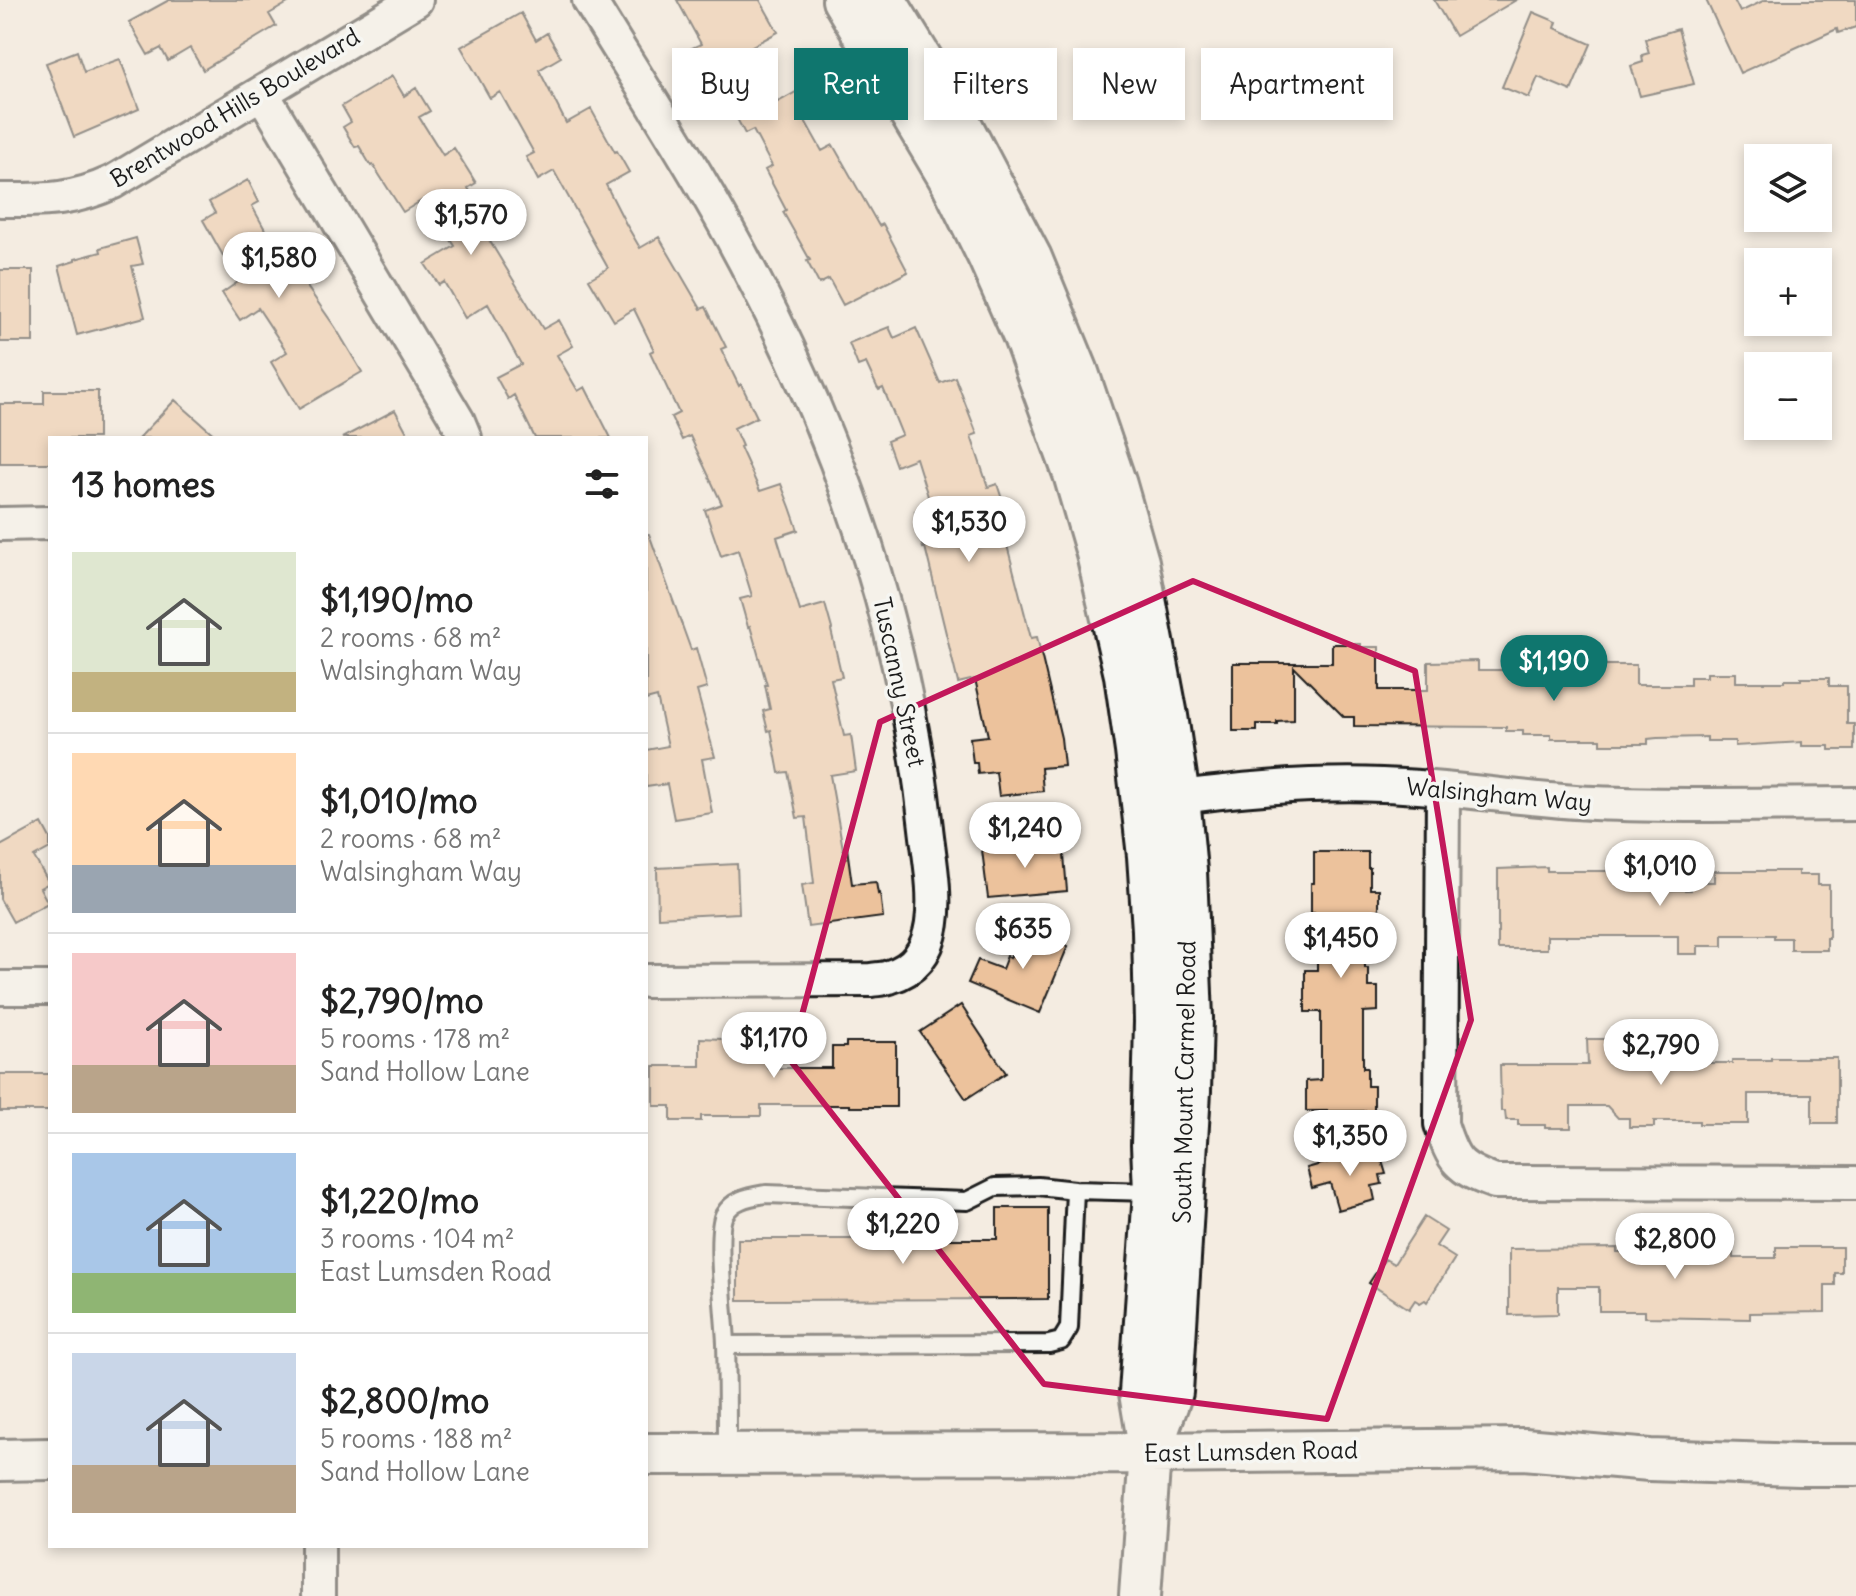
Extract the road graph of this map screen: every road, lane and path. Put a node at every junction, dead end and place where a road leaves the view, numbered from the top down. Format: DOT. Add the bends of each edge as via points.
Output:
graph roads {
  1 [pos="416,0"];
  2 [pos="589,0"];
  3 [pos="843,0"];
  4 [pos="885,0"];
  5 [pos="262,93"];
  6 [pos="0,200"];
  7 [pos="464,436"];
  8 [pos="48,523"];
  9 [pos="0,524"];
  10 [pos="1443,789"];
  11 [pos="1160,800"];
  12 [pos="1856,804"];
  13 [pos="648,981"];
  14 [pos="0,988"];
  15 [pos="48,988"];
  16 [pos="1856,1183"];
  17 [pos="1075,1190"];
  18 [pos="1154,1192"];
  19 [pos="726,1345"];
  20 [pos="727,1453"];
  21 [pos="1150,1453"];
  22 [pos="648,1454"];
  23 [pos="48,1459"];
  24 [pos="0,1460"];
  25 [pos="1856,1465"];
  26 [pos="318,1548"];
  27 [pos="318,1596"];
  28 [pos="1140,1596"];
  1 -- 5 [label="street, Brentwood Hills Boulevard"];
  2 -- 13 [label="street, Tuscanny Street" via="758,286 839,467 867,546 912,727 934,906 927,945 918,959 890,977"];
  3 -- 11 [label="street, South Mount Carmel Road" via="952,183 1029,350 1097,553"];
  4 -- 11 [label="street, South Mount Carmel Road" via="956,115 1031,258 1077,370 1138,562 1167,716"];
  5 -- 6 [label="street, Brentwood Hills Boulevard" via="100,188 57,199"];
  5 -- 7 [label="street"];
  8 -- 9 [label="street"];
  10 -- 11 [label="street, Walsingham Way" via="1312,784"];
  10 -- 12 [label="street, Walsingham Way" via="1596,803"];
  10 -- 16 [label="street" via="1441,1124 1450,1151 1467,1171 1495,1182"];
  11 -- 18 [label="street, South Mount Carmel Road" via="1153,930"];
  11 -- 21 [label="street, South Mount Carmel Road" via="1186,871 1192,1018 1172,1392"];
  14 -- 15 [label="street"];
  17 -- 18 [label="lane"];
  17 -- 19 [label="lane" via="1069,1328 1061,1341"];
  17 -- 19 [label="lane" via="995,1187 967,1201 766,1194 745,1198 722,1218"];
  18 -- 21 [label="street, South Mount Carmel Road" via="1140,1393"];
  19 -- 20 [label="lane"];
  20 -- 21 [label="street, East Lumsden Road"];
  20 -- 22 [label="street, East Lumsden Road"];
  21 -- 25 [label="street, East Lumsden Road" via="1524,1449 1650,1460"];
  21 -- 28 [label="street, South Mount Carmel Road"];
  23 -- 24 [label="street"];
  26 -- 27 [label="street"];
}
